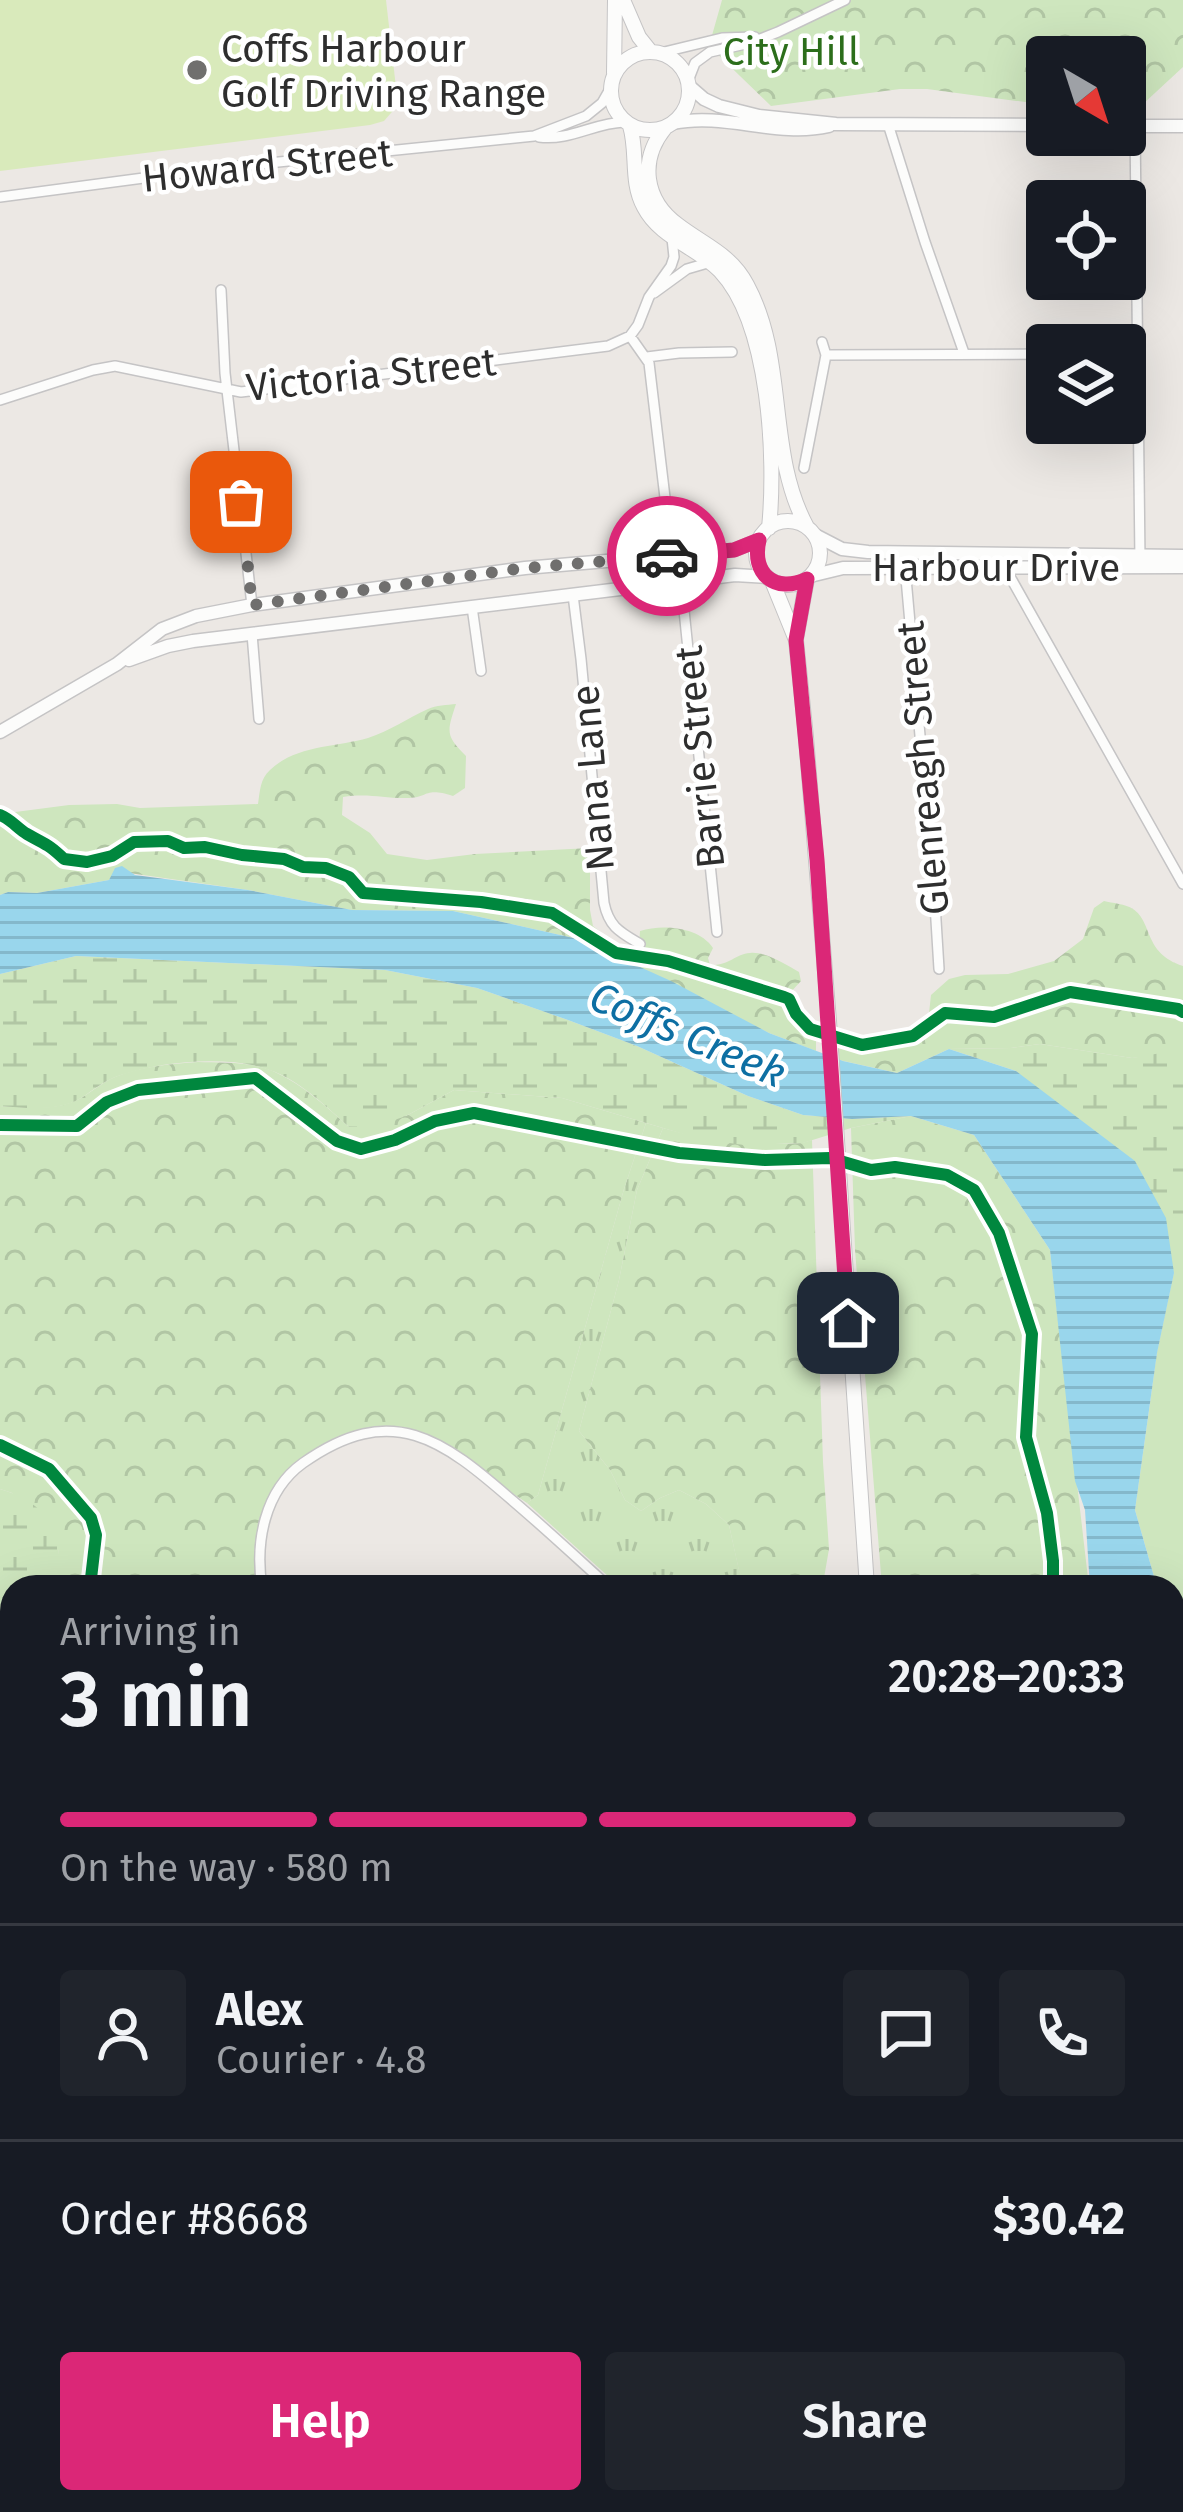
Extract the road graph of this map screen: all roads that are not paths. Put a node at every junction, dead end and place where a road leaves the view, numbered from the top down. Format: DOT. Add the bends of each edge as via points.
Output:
graph roads {
  1 [pos="619,0"];
  2 [pos="845,0"];
  3 [pos="764,37"];
  4 [pos="656,53"];
  5 [pos="612,81"];
  6 [pos="688,83"];
  7 [pos="627,124"];
  8 [pos="836,124"];
  9 [pos="888,124"];
  10 [pos="669,125"];
  11 [pos="1026,125"];
  12 [pos="1146,126"];
  13 [pos="1183,126"];
  14 [pos="534,136"];
  15 [pos="1131,156"];
  16 [pos="0,197"];
  17 [pos="672,238"];
  18 [pos="711,262"];
  19 [pos="220,290"];
  20 [pos="650,297"];
  21 [pos="1137,324"];
  22 [pos="630,336"];
  23 [pos="822,342"];
  24 [pos="732,352"];
  25 [pos="964,353"];
  26 [pos="1026,354"];
  27 [pos="826,355"];
  28 [pos="647,357"];
  29 [pos="229,391"];
  30 [pos="0,400"];
  31 [pos="1139,444"];
  32 [pos="804,468"];
  33 [pos="666,506"];
  34 [pos="811,531"];
  35 [pos="764,534"];
  36 [pos="698,554"];
  37 [pos="1183,556"];
  38 [pos="653,557"];
  39 [pos="1140,561"];
  40 [pos="1004,566"];
  41 [pos="905,567"];
  42 [pos="1183,567"];
  43 [pos="808,578"];
  44 [pos="769,579"];
  45 [pos="680,581"];
  46 [pos="573,595"];
  47 [pos="252,605"];
  48 [pos="472,607"];
  49 [pos="252,634"];
  50 [pos="796,640"];
  51 [pos="117,664"];
  52 [pos="481,671"];
  53 [pos="259,719"];
  54 [pos="0,732"];
  55 [pos="1183,884"];
  56 [pos="717,932"];
  57 [pos="640,944"];
  58 [pos="939,969"];
  59 [pos="260,1575"];
  60 [pos="596,1575"];
  61 [pos="866,1575"];
  1 -- 4 [label="main road"];
  1 -- 5 [label="main road"];
  2 -- 3 [label="street"];
  3 -- 4 [label="street"];
  3 -- 6 [label="street" via="701,57"];
  4 -- 5 [label="main road" via="629,57"];
  4 -- 6 [label="main road" via="682,68"];
  5 -- 7 [label="main road" via="616,112"];
  5 -- 14 [label="street, Howard Street" via="586,116"];
  6 -- 8 [label="street" via="734,111"];
  6 -- 10 [label="main road" via="686,106"];
  7 -- 10 [label="main road"];
  7 -- 14 [label="street, Howard Street"];
  7 -- 17 [label="main road" via="640,200"];
  8 -- 9 [label="street"];
  8 -- 10 [label="street"];
  9 -- 11 [label="street"];
  9 -- 25 [label="street"];
  10 -- 34 [label="main road" via="650,151 652,193 675,224 732,263 754,297 773,361 787,480"];
  12 -- 13 [label="street"];
  14 -- 16 [label="street, Howard Street"];
  15 -- 21 [label="street"];
  17 -- 18 [label="main road"];
  17 -- 20 [label="street" via="674,257"];
  18 -- 20 [label="street"];
  18 -- 35 [label="main road" via="735,290 759,358 773,482"];
  19 -- 29 [label="street"];
  20 -- 22 [label="street"];
  22 -- 28 [label="street"];
  22 -- 29 [label="street, Victoria Street" via="608,346"];
  23 -- 27 [label="street"];
  24 -- 28 [label="street"];
  25 -- 26 [label="street"];
  25 -- 27 [label="street"];
  27 -- 32 [label="street"];
  28 -- 33 [label="street"];
  29 -- 30 [label="street, Victoria Street" via="115,366"];
  29 -- 47 [label="street"];
  31 -- 39 [label="street"];
  33 -- 36 [label="street" via="677,536"];
  33 -- 38 [label="street"];
  34 -- 35 [label="main road" via="788,521"];
  34 -- 39 [label="street, Harbour Drive" via="868,553"];
  34 -- 43 [label="main road" via="819,561"];
  35 -- 36 [label="street" via="734,550"];
  35 -- 44 [label="main road" via="757,560"];
  36 -- 38 [label="street"];
  36 -- 45 [label="street"];
  37 -- 39 [label="street, Harbour Drive"];
  38 -- 47 [label="street"];
  39 -- 40 [label="street, Harbour Drive"];
  39 -- 42 [label="street, Harbour Drive"];
  40 -- 41 [label="street, Harbour Drive"];
  40 -- 55 [label="street"];
  41 -- 43 [label="street, Harbour Drive"];
  41 -- 58 [label="street, Glenreagh Street"];
  43 -- 44 [label="main road" via="790,585"];
  43 -- 50 [label="main road"];
  44 -- 45 [label="street"];
  44 -- 50 [label="main road"];
  45 -- 46 [label="street"];
  45 -- 56 [label="street, Barrie Street"];
  46 -- 48 [label="street"];
  46 -- 57 [label="street, Nana Lane" via="604,903 607,918"];
  47 -- 51 [label="street" via="162,629"];
  48 -- 49 [label="street"];
  48 -- 52 [label="street"];
  49 -- 51 [label="street" via="168,646"];
  49 -- 53 [label="street"];
  50 -- 61 [label="main road"];
  51 -- 54 [label="street"];
  59 -- 60 [label="street" via="260,1535 273,1497 296,1468 327,1447 379,1432 428,1438 463,1457"];
}
